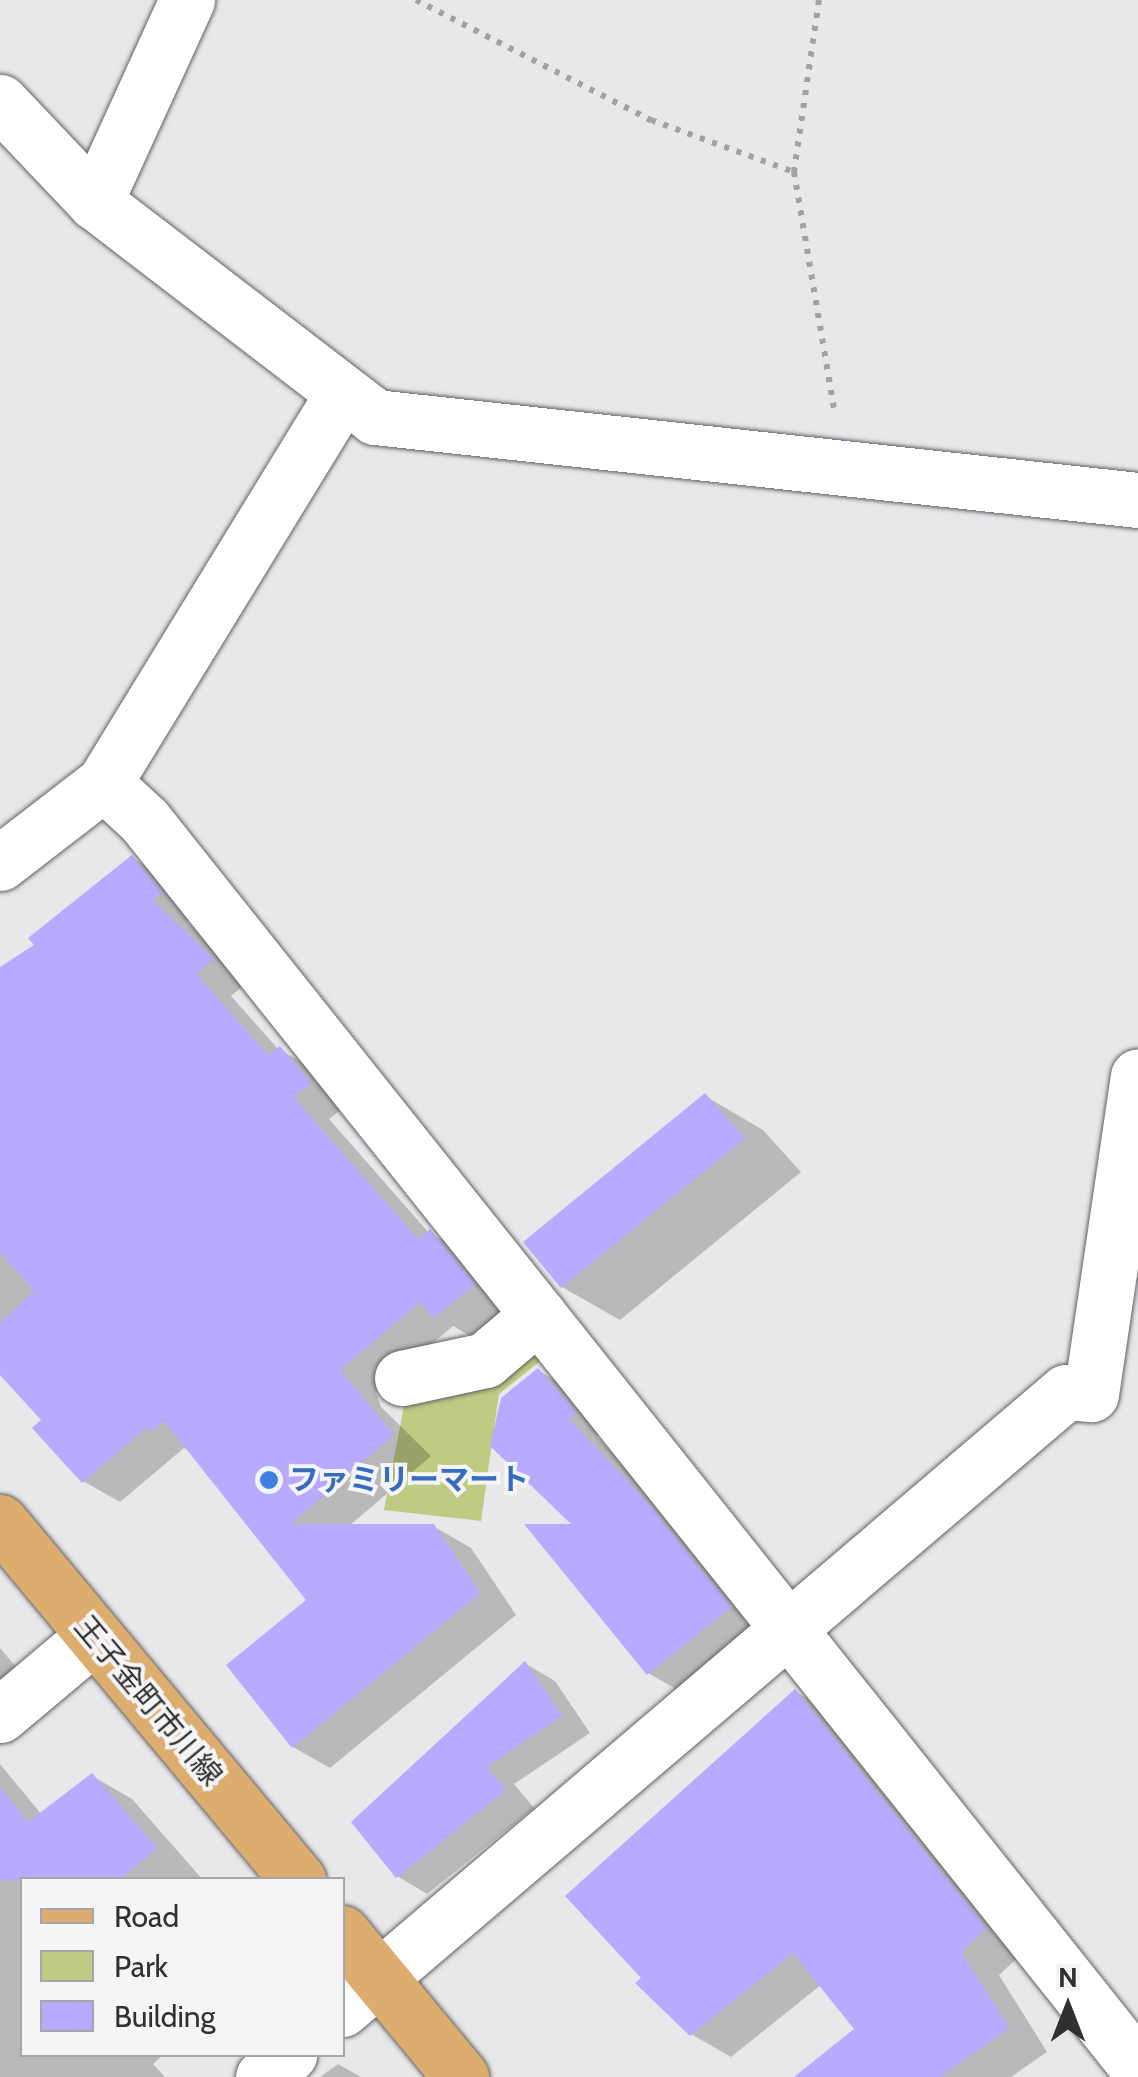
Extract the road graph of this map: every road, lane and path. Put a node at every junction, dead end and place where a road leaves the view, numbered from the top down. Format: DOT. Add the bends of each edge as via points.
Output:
graph roads {
  1 [pos="187,0"];
  2 [pos="416,0"];
  3 [pos="819,0"];
  4 [pos="0,102"];
  5 [pos="794,172"];
  6 [pos="96,202"];
  7 [pos="342,394"];
  8 [pos="835,462"];
  9 [pos="1138,500"];
  10 [pos="104,783"];
  11 [pos="0,863"];
  12 [pos="1138,1076"];
  13 [pos="538,1315"];
  14 [pos="402,1378"];
  15 [pos="1115,1396"];
  16 [pos="0,1522"];
  17 [pos="787,1625"];
  18 [pos="94,1636"];
  19 [pos="0,1715"];
  20 [pos="295,1877"];
  21 [pos="345,1942"];
  22 [pos="361,1993"];
  23 [pos="285,2057"];
  24 [pos="1138,2068"];
  25 [pos="262,2077"];
  26 [pos="461,2077"];
  1 -- 6 [label="street"];
  2 -- 5 [label="path" via="651,120"];
  3 -- 5 [label="path"];
  4 -- 6 [label="street"];
  5 -- 8 [label="path" via="834,406"];
  6 -- 7 [label="street"];
  7 -- 8 [label="street" via="375,417"];
  7 -- 10 [label="street"];
  8 -- 9 [label="street"];
  10 -- 11 [label="street"];
  10 -- 13 [label="street" via="144,820"];
  12 -- 15 [label="street"];
  13 -- 14 [label="street" via="485,1360"];
  13 -- 17 [label="street"];
  15 -- 17 [label="street" via="1066,1392"];
  16 -- 18 [label="main road, 王子金町市川線"];
  17 -- 22 [label="street"];
  17 -- 24 [label="street"];
  18 -- 19 [label="street"];
  18 -- 20 [label="main road, 王子金町市川線"];
  21 -- 22 [label="main road"];
  22 -- 26 [label="main road"];
  23 -- 25 [label="street"];
}
